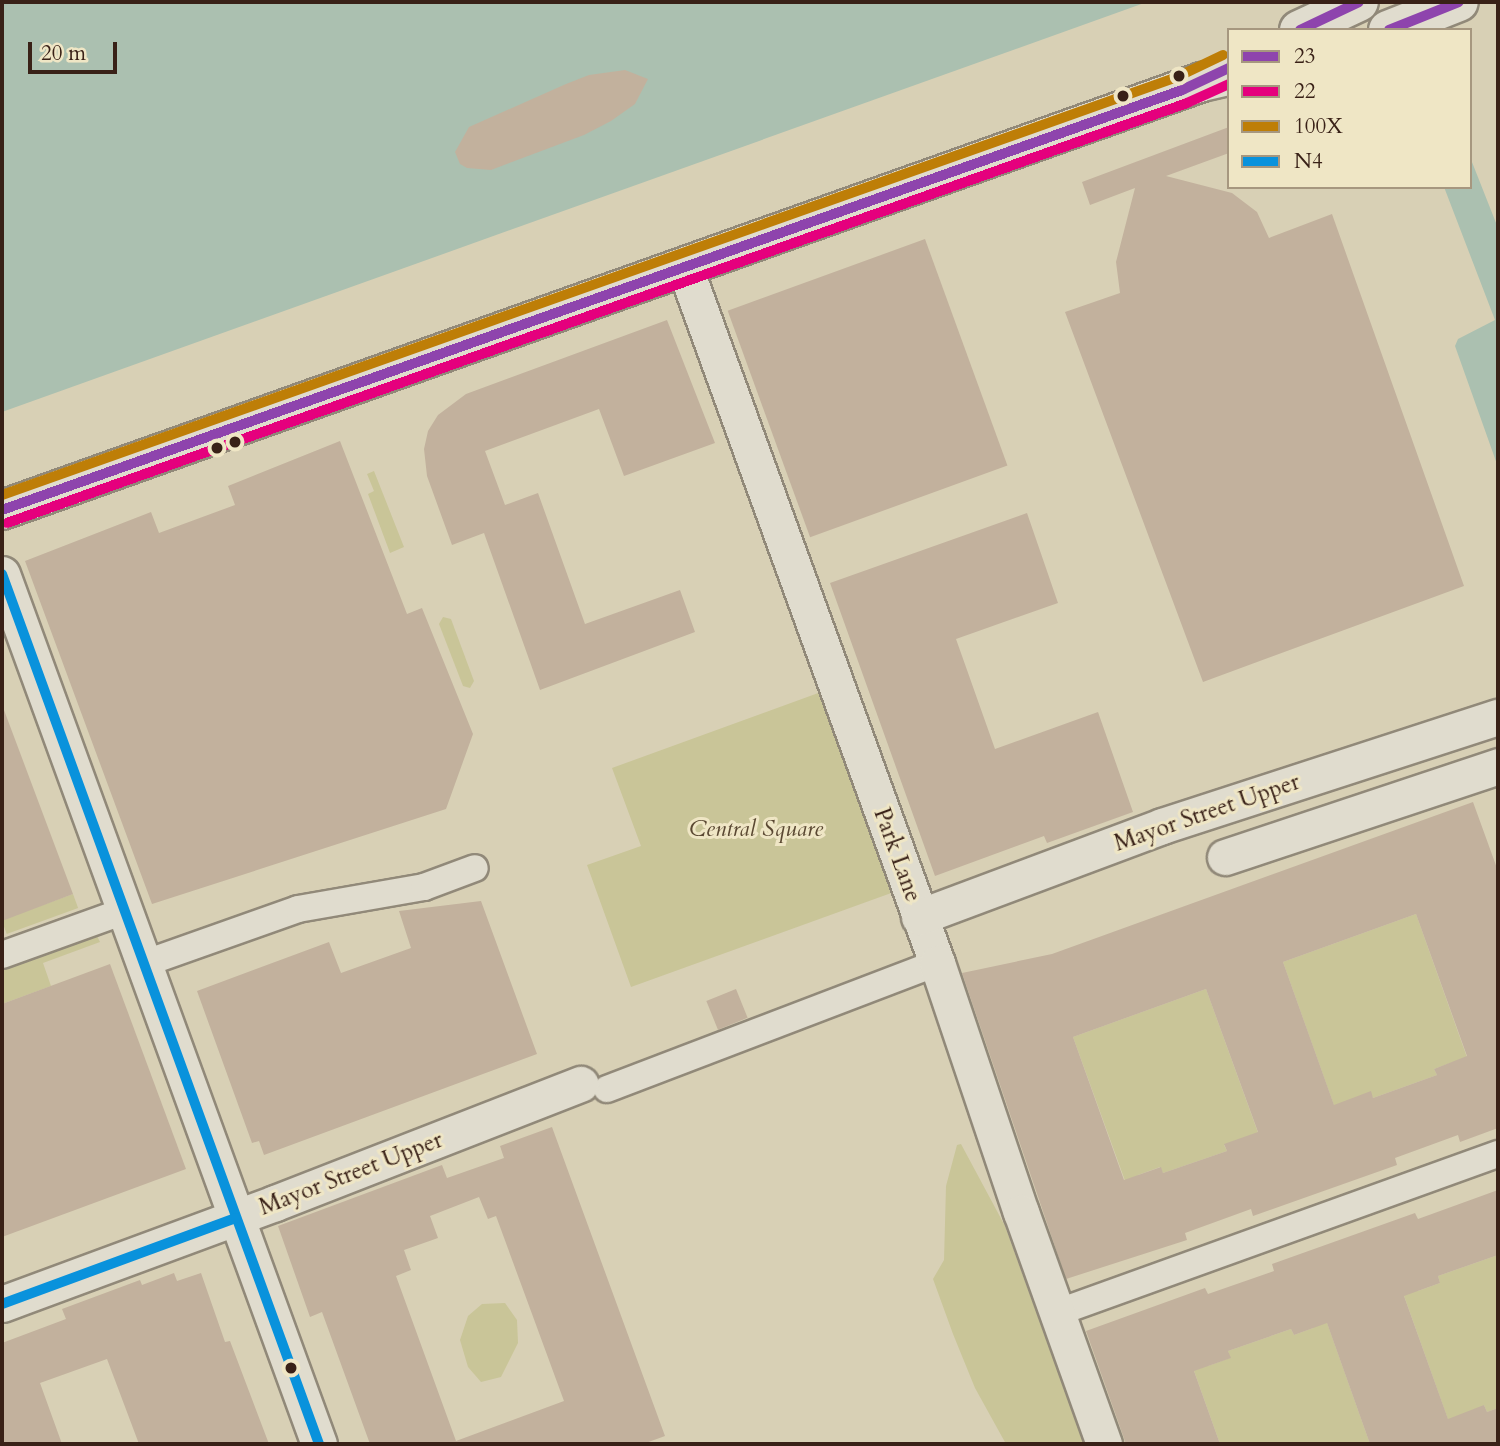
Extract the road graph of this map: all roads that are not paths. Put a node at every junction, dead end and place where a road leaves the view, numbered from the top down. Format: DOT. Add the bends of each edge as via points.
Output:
graph roads {
  1 [pos="1456,3"];
  2 [pos="1346,7"];
  3 [pos="1303,28"];
  4 [pos="1393,28"];
  5 [pos="1220,75"];
  6 [pos="685,268"];
  7 [pos="2,510"];
  8 [pos="2,574"];
  9 [pos="1498,717"];
  10 [pos="1498,766"];
  11 [pos="1225,857"];
  12 [pos="475,868"];
  13 [pos="124,911"];
  14 [pos="919,917"];
  15 [pos="2,955"];
  16 [pos="144,964"];
  17 [pos="937,964"];
  18 [pos="594,1086"];
  19 [pos="1498,1154"];
  20 [pos="236,1218"];
  21 [pos="2,1304"];
  22 [pos="1056,1313"];
  23 [pos="319,1444"];
  24 [pos="1104,1444"];
  1 -- 4 [label="main road"];
  2 -- 3 [label="main road"];
  5 -- 6 [label="main road"];
  6 -- 7 [label="main road"];
  6 -- 14 [label="street, Park Lane"];
  8 -- 13 [label="street"];
  9 -- 14 [label="street, Mayor Street Upper" via="1162,826"];
  10 -- 11 [label="street, Mayor Street Upper"];
  12 -- 16 [label="street" via="424,887 298,909"];
  13 -- 15 [label="street"];
  13 -- 16 [label="street"];
  14 -- 17 [label="street, Park Lane"];
  16 -- 20 [label="street"];
  17 -- 18 [label="street, Mayor Street Upper"];
  17 -- 22 [label="street, Park Lane"];
  18 -- 20 [label="street, Mayor Street Upper"];
  19 -- 22 [label="street"];
  20 -- 21 [label="street, Mayor Street Upper"];
  20 -- 23 [label="street"];
  22 -- 24 [label="street, Park Lane"];
}
